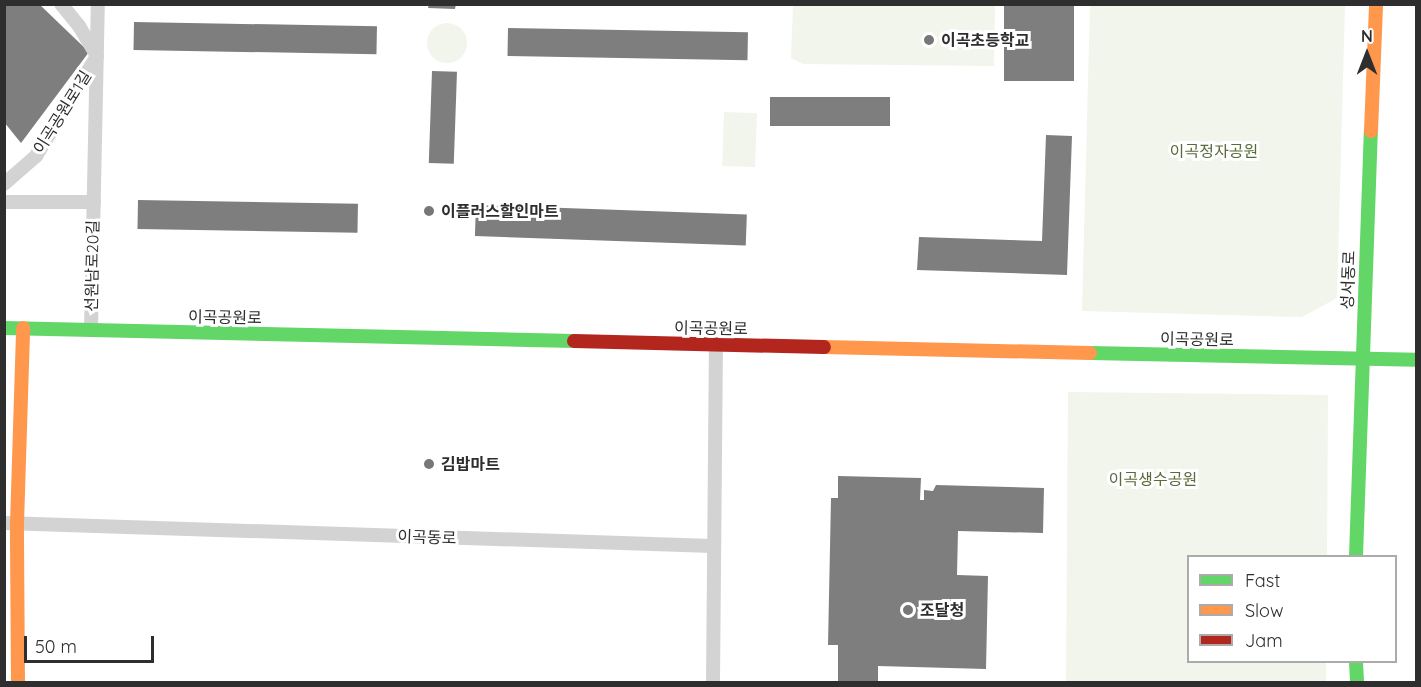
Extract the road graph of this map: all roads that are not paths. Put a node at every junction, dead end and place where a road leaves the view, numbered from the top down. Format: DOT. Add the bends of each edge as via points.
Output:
graph roads {
  1 [pos="61,4"];
  2 [pos="99,4"];
  3 [pos="1376,4"];
  4 [pos="97,56"];
  5 [pos="4,184"];
  6 [pos="4,202"];
  7 [pos="94,202"];
  8 [pos="4,328"];
  9 [pos="23,328"];
  10 [pos="91,330"];
  11 [pos="716,344"];
  12 [pos="1362,359"];
  13 [pos="1416,360"];
  14 [pos="11,524"];
  15 [pos="713,546"];
  16 [pos="1356,555"];
  17 [pos="1356,663"];
  18 [pos="18,682"];
  19 [pos="713,682"];
  20 [pos="1357,682"];
  1 -- 4 [label="street, 이곡공원로1길"];
  2 -- 4 [label="street, 선원남로20길"];
  3 -- 12 [label="main road, 성서동로"];
  4 -- 5 [label="street, 이곡공원로1길" via="36,156"];
  4 -- 7 [label="street, 선원남로20길"];
  6 -- 7 [label="street, 선원남로20길"];
  7 -- 10 [label="street, 선원남로20길"];
  8 -- 9 [label="main road, 이곡공원로"];
  9 -- 10 [label="main road, 이곡공원로"];
  9 -- 14 [label="main road"];
  10 -- 11 [label="main road, 이곡공원로"];
  11 -- 12 [label="main road, 이곡공원로"];
  11 -- 15 [label="street"];
  12 -- 13 [label="main road, 이곡공원로"];
  12 -- 16 [label="main road, 성서동로"];
  14 -- 15 [label="street, 이곡동로"];
  14 -- 18 [label="main road"];
  15 -- 19 [label="street"];
  17 -- 20 [label="main road"];
}
